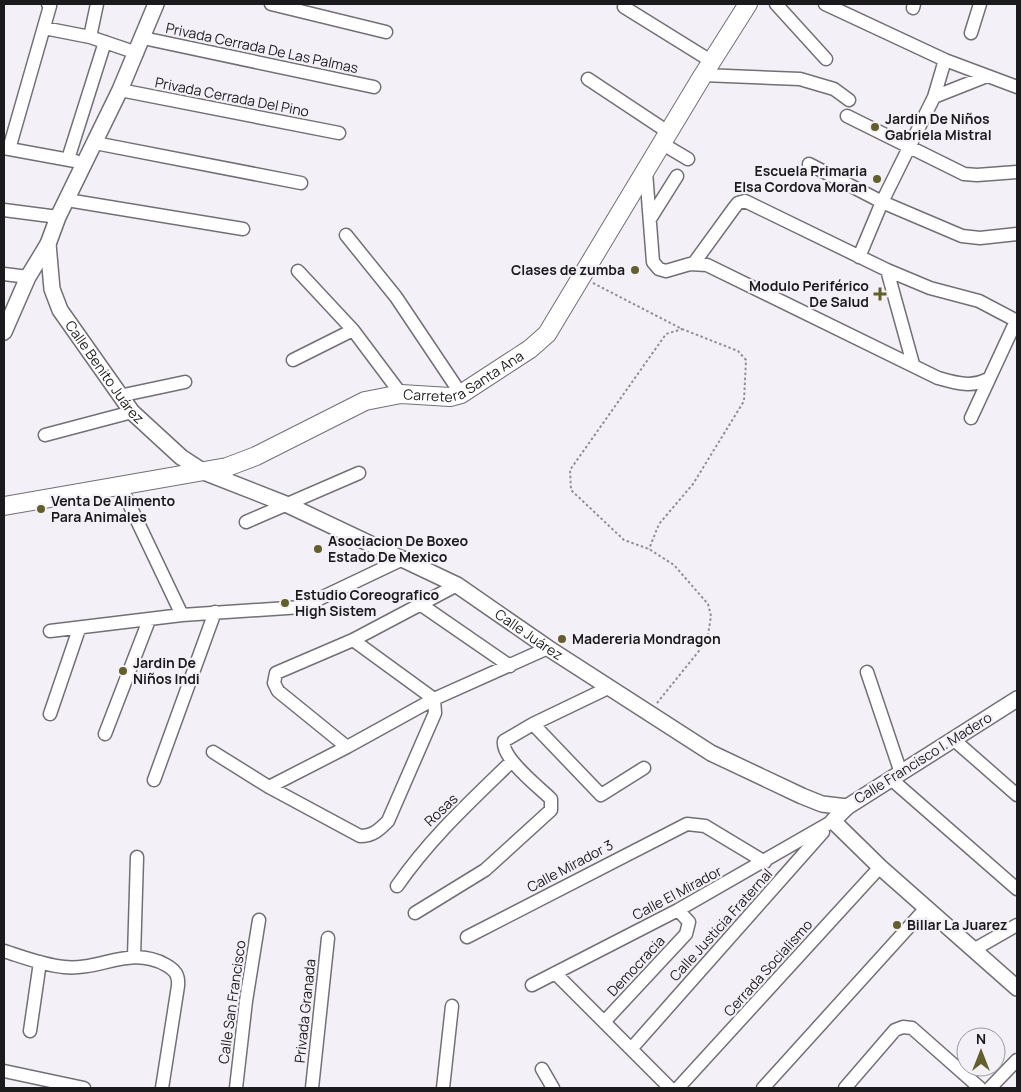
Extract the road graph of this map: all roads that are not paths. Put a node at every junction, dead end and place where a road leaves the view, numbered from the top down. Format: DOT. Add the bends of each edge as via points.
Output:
graph roads {
  1 [pos="48,4"];
  2 [pos="97,4"];
  3 [pos="156,4"];
  4 [pos="271,4"];
  5 [pos="748,4"];
  6 [pos="776,4"];
  7 [pos="825,4"];
  8 [pos="980,4"];
  9 [pos="303,7"];
  10 [pos="624,7"];
  11 [pos="44,28"];
  12 [pos="386,32"];
  13 [pos="971,33"];
  14 [pos="90,37"];
  15 [pos="143,38"];
  16 [pos="105,42"];
  17 [pos="137,53"];
  18 [pos="826,59"];
  19 [pos="945,60"];
  20 [pos="707,68"];
  21 [pos="987,76"];
  22 [pos="588,80"];
  23 [pos="374,87"];
  24 [pos="1017,87"];
  25 [pos="120,90"];
  26 [pos="934,97"];
  27 [pos="849,100"];
  28 [pos="847,116"];
  29 [pos="339,133"];
  30 [pos="665,138"];
  31 [pos="95,143"];
  32 [pos="909,148"];
  33 [pos="7,149"];
  34 [pos="68,159"];
  35 [pos="688,159"];
  36 [pos="85,163"];
  37 [pos="809,164"];
  38 [pos="646,172"];
  39 [pos="1017,172"];
  40 [pos="677,176"];
  41 [pos="301,183"];
  42 [pos="66,200"];
  43 [pos="882,202"];
  44 [pos="4,210"];
  45 [pos="58,217"];
  46 [pos="650,219"];
  47 [pos="243,229"];
  48 [pos="1017,234"];
  49 [pos="346,235"];
  50 [pos="48,244"];
  51 [pos="859,257"];
  52 [pos="694,263"];
  53 [pos="887,270"];
  54 [pos="298,271"];
  55 [pos="4,274"];
  56 [pos="28,277"];
  57 [pos="1017,321"];
  58 [pos="353,330"];
  59 [pos="4,332"];
  60 [pos="293,360"];
  61 [pos="913,364"];
  62 [pos="988,378"];
  63 [pos="185,382"];
  64 [pos="401,394"];
  65 [pos="461,394"];
  66 [pos="119,396"];
  67 [pos="132,412"];
  68 [pos="971,418"];
  69 [pos="45,435"];
  70 [pos="204,472"];
  71 [pos="360,473"];
  72 [pos="121,487"];
  73 [pos="288,505"];
  74 [pos="4,506"];
  75 [pos="246,522"];
  76 [pos="405,558"];
  77 [pos="457,585"];
  78 [pos="420,604"];
  79 [pos="215,612"];
  80 [pos="182,615"];
  81 [pos="148,620"];
  82 [pos="79,629"];
  83 [pos="50,631"];
  84 [pos="353,640"];
  85 [pos="548,648"];
  86 [pos="510,666"];
  87 [pos="867,672"];
  88 [pos="610,688"];
  89 [pos="434,698"];
  90 [pos="1017,699"];
  91 [pos="50,714"];
  92 [pos="532,724"];
  93 [pos="105,734"];
  94 [pos="953,739"];
  95 [pos="347,747"];
  96 [pos="213,752"];
  97 [pos="512,761"];
  98 [pos="644,768"];
  99 [pos="896,776"];
  100 [pos="154,780"];
  101 [pos="269,787"];
  102 [pos="1017,795"];
  103 [pos="846,807"];
  104 [pos="833,821"];
  105 [pos="137,857"];
  106 [pos="766,862"];
  107 [pos="880,867"];
  108 [pos="398,886"];
  109 [pos="1017,889"];
  110 [pos="926,908"];
  111 [pos="678,910"];
  112 [pos="415,913"];
  113 [pos="259,920"];
  114 [pos="1017,925"];
  115 [pos="467,937"];
  116 [pos="328,938"];
  117 [pos="976,949"];
  118 [pos="4,951"];
  119 [pos="134,957"];
  120 [pos="40,962"];
  121 [pos="555,973"];
  122 [pos="532,985"];
  123 [pos="1017,988"];
  124 [pos="452,1006"];
  125 [pos="604,1022"];
  126 [pos="30,1031"];
  127 [pos="631,1049"];
  128 [pos="1017,1060"];
  129 [pos="542,1069"];
  130 [pos="4,1071"];
  131 [pos="84,1088"];
  132 [pos="162,1088"];
  133 [pos="236,1088"];
  134 [pos="312,1088"];
  135 [pos="443,1088"];
  136 [pos="553,1088"];
  137 [pos="670,1088"];
  138 [pos="678,1088"];
  139 [pos="763,1088"];
  140 [pos="845,1088"];
  141 [pos="980,1088"];
  142 [pos="990,1088"];
  1 -- 11 [label="street"];
  2 -- 14 [label="street"];
  3 -- 15 [label="street, Calle Benito Juárez"];
  4 -- 9 [label="street"];
  5 -- 20 [label="main road, Carretera Santa Ana"];
  6 -- 18 [label="street"];
  7 -- 19 [label="street"];
  8 -- 13 [label="street"];
  9 -- 12 [label="street"];
  10 -- 20 [label="street"];
  11 -- 14 [label="street"];
  11 -- 33 [label="street"];
  14 -- 16 [label="street"];
  15 -- 17 [label="street, Calle Benito Juárez"];
  15 -- 23 [label="street, Privada Cerrada De Las Palmas"];
  16 -- 17 [label="street"];
  16 -- 34 [label="street"];
  17 -- 25 [label="street, Calle Benito Juárez"];
  19 -- 21 [label="street"];
  19 -- 26 [label="street"];
  20 -- 27 [label="street" via="800,80 834,88"];
  20 -- 30 [label="main road, Carretera Santa Ana"];
  21 -- 24 [label="street"];
  21 -- 26 [label="street"];
  22 -- 30 [label="street"];
  25 -- 29 [label="street, Privada Cerrada Del Pino"];
  25 -- 31 [label="street, Calle Benito Juárez"];
  26 -- 32 [label="street"];
  28 -- 32 [label="street"];
  30 -- 35 [label="street"];
  30 -- 38 [label="main road, Carretera Santa Ana"];
  31 -- 36 [label="street, Calle Benito Juárez"];
  31 -- 41 [label="street"];
  32 -- 39 [label="street" via="964,174"];
  32 -- 43 [label="street"];
  33 -- 34 [label="street"];
  34 -- 36 [label="street"];
  36 -- 42 [label="street, Calle Benito Juárez"];
  37 -- 43 [label="street"];
  38 -- 46 [label="street"];
  38 -- 65 [label="main road, Carretera Santa Ana" via="547,334"];
  40 -- 46 [label="street"];
  42 -- 45 [label="street, Calle Benito Juárez"];
  42 -- 47 [label="street"];
  43 -- 48 [label="street" via="970,238"];
  43 -- 51 [label="street"];
  44 -- 45 [label="street"];
  45 -- 50 [label="street, Calle Benito Juárez"];
  46 -- 52 [label="street" via="656,268 666,271"];
  49 -- 65 [label="street" via="396,298"];
  50 -- 56 [label="street, Calle Benito Juárez"];
  50 -- 66 [label="street, Calle Benito Juárez" via="55,299"];
  51 -- 52 [label="street" via="741,201"];
  51 -- 53 [label="street"];
  52 -- 61 [label="street" via="719,270"];
  53 -- 57 [label="street" via="930,288 978,301"];
  53 -- 61 [label="street"];
  54 -- 58 [label="street"];
  55 -- 56 [label="street"];
  56 -- 59 [label="street, Calle Benito Juárez"];
  57 -- 62 [label="street"];
  58 -- 60 [label="street"];
  58 -- 64 [label="street"];
  61 -- 62 [label="street" via="938,378 953,382 978,384"];
  62 -- 68 [label="street"];
  63 -- 66 [label="street"];
  64 -- 65 [label="main road, Carretera Santa Ana" via="450,397"];
  64 -- 70 [label="main road, Carretera Santa Ana" via="365,401 256,456"];
  66 -- 67 [label="street, Calle Benito Juárez"];
  67 -- 69 [label="street"];
  67 -- 70 [label="street, Calle Benito Juárez" via="163,442"];
  70 -- 72 [label="main road, Carretera Santa Ana"];
  70 -- 73 [label="street, Calle Juárez"];
  71 -- 73 [label="street"];
  72 -- 74 [label="main road, Carretera Santa Ana"];
  72 -- 80 [label="street"];
  73 -- 75 [label="street"];
  73 -- 76 [label="street, Calle Juárez"];
  76 -- 77 [label="street, Calle Juárez"];
  76 -- 79 [label="street" via="302,607"];
  77 -- 78 [label="street"];
  77 -- 85 [label="street, Calle Juárez"];
  78 -- 84 [label="street"];
  78 -- 86 [label="street"];
  79 -- 80 [label="street"];
  79 -- 100 [label="street"];
  80 -- 81 [label="street"];
  81 -- 82 [label="street"];
  81 -- 93 [label="street"];
  82 -- 83 [label="street"];
  82 -- 91 [label="street"];
  84 -- 89 [label="street"];
  84 -- 95 [label="street" via="276,673 274,678 278,691"];
  85 -- 86 [label="street"];
  85 -- 88 [label="street, Calle Juárez"];
  86 -- 89 [label="street"];
  87 -- 99 [label="street"];
  88 -- 92 [label="street"];
  88 -- 103 [label="street, Calle Juárez" via="712,753 754,775 822,804"];
  89 -- 95 [label="street"];
  89 -- 101 [label="street" via="435,712 388,821 378,832 360,836"];
  90 -- 94 [label="street, Calle Francisco I. Madero"];
  92 -- 97 [label="street" via="504,741 503,748"];
  92 -- 98 [label="street" via="601,795"];
  94 -- 99 [label="street, Calle Francisco I. Madero"];
  94 -- 102 [label="street"];
  95 -- 101 [label="street"];
  96 -- 101 [label="street"];
  97 -- 108 [label="street, Rosas" via="436,834"];
  97 -- 112 [label="street" via="550,799 551,810 486,870"];
  99 -- 103 [label="street, Calle Francisco I. Madero"];
  99 -- 109 [label="street"];
  103 -- 104 [label="street, Calle Francisco I. Madero"];
  104 -- 106 [label="street, Calle El Mirador"];
  104 -- 107 [label="street"];
  104 -- 127 [label="street, Calle Justicia Fraternal"];
  105 -- 119 [label="street"];
  106 -- 111 [label="street, Calle El Mirador"];
  106 -- 115 [label="street, Calle Mirador 3" via="706,826 678,826"];
  107 -- 110 [label="street"];
  107 -- 138 [label="street, Cerrada Socialismo"];
  110 -- 117 [label="street"];
  110 -- 139 [label="street"];
  111 -- 121 [label="street, Calle El Mirador"];
  111 -- 125 [label="street, Democracia" via="689,922 688,929"];
  113 -- 133 [label="street, Calle San Francisco"];
  114 -- 117 [label="street"];
  116 -- 134 [label="street, Privada Granada"];
  117 -- 123 [label="street"];
  118 -- 120 [label="street"];
  119 -- 120 [label="street" via="72,967"];
  119 -- 132 [label="street" via="156,960 176,973 178,986"];
  120 -- 126 [label="street"];
  121 -- 122 [label="street, Calle El Mirador"];
  121 -- 125 [label="street"];
  124 -- 135 [label="street"];
  125 -- 127 [label="street"];
  127 -- 137 [label="street"];
  128 -- 142 [label="street"];
  129 -- 136 [label="street"];
  130 -- 131 [label="street"];
  140 -- 141 [label="street" via="895,1030 903,1027 912,1028"];
}
